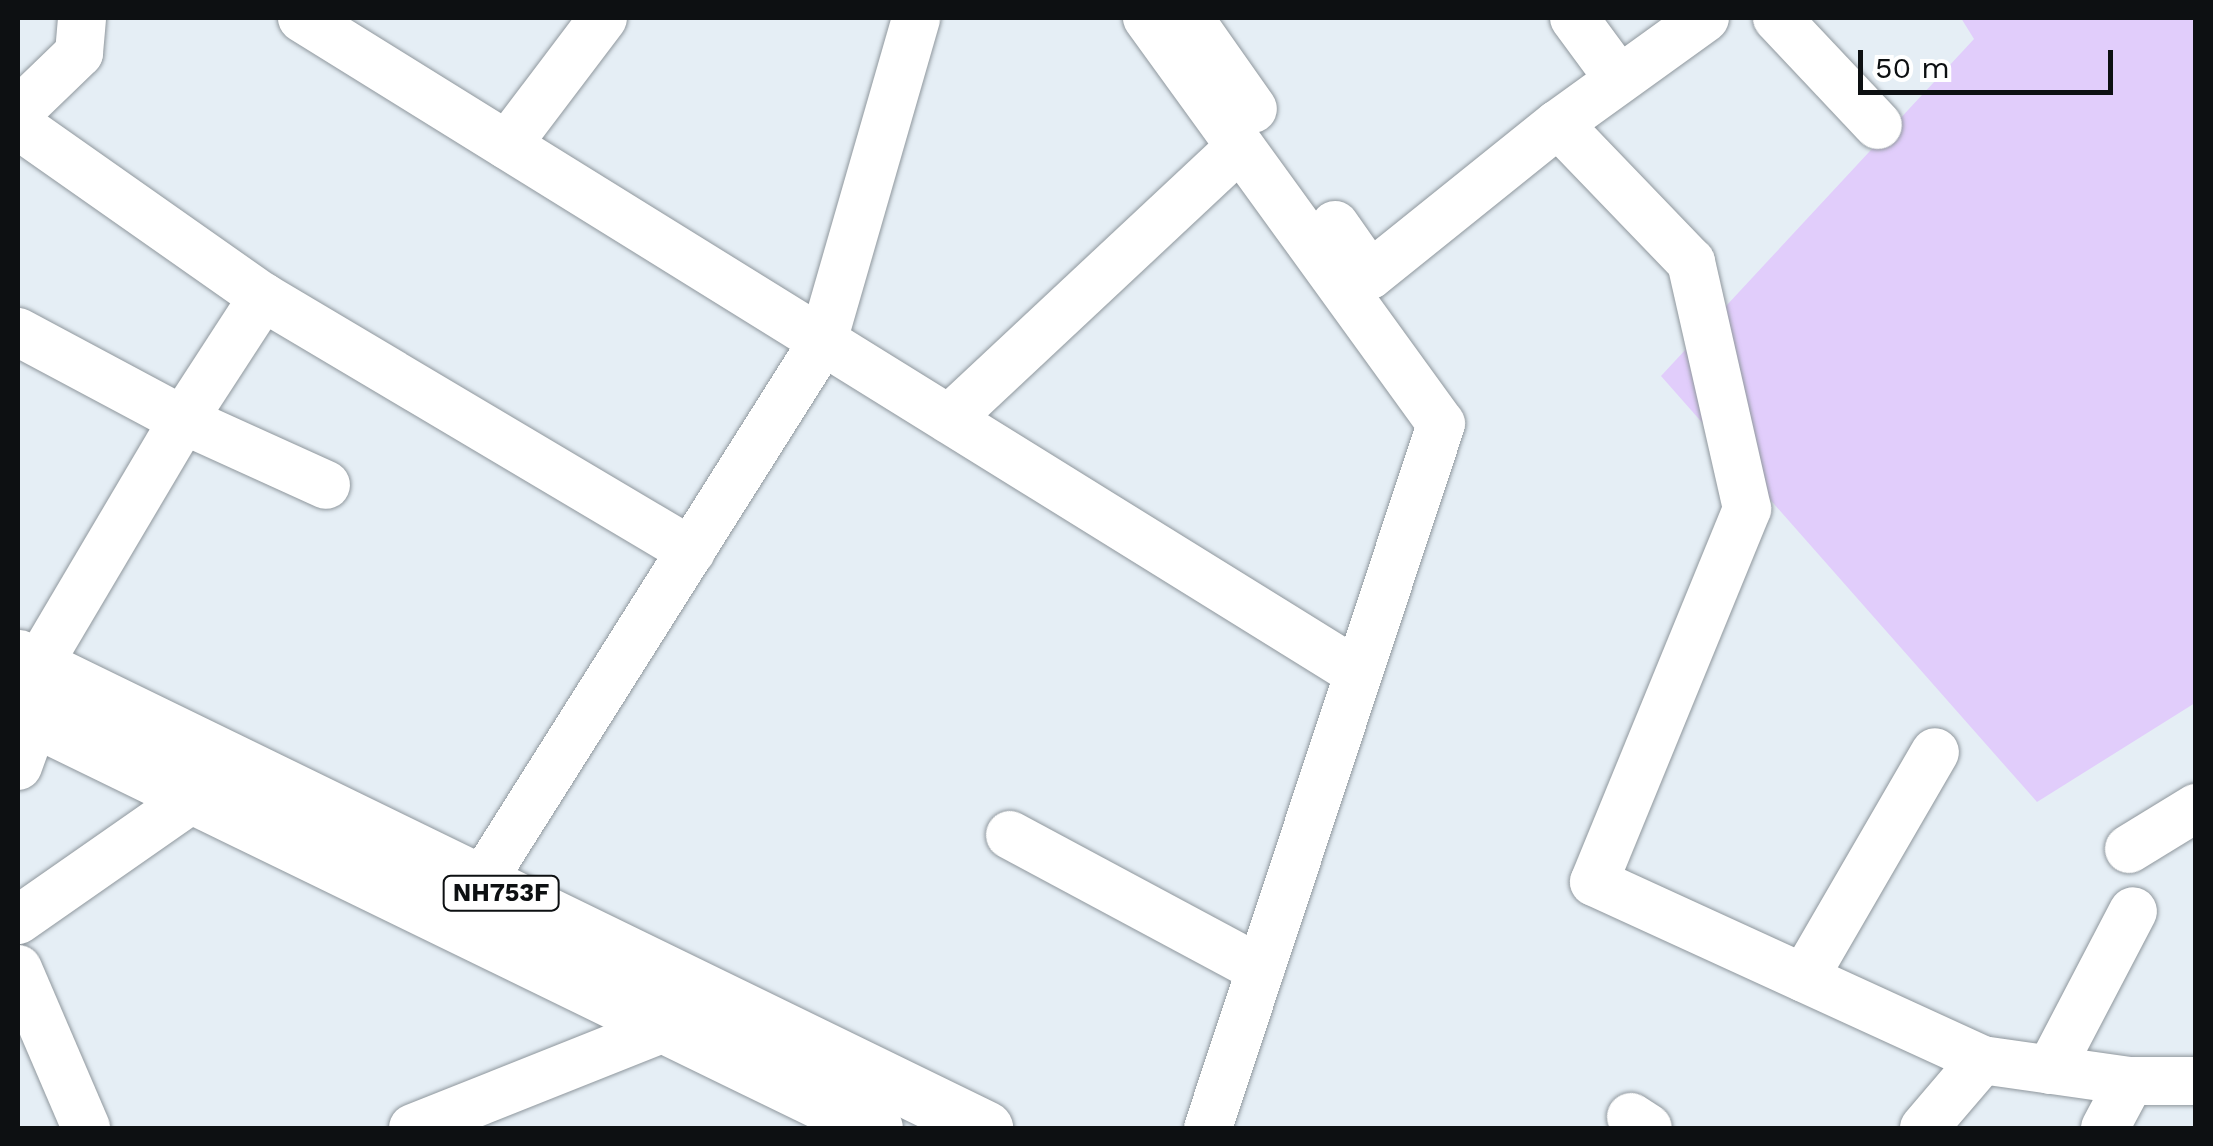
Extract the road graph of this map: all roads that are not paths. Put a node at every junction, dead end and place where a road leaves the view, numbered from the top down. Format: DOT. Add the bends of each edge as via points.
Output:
graph roads {
  1 [pos="82,18"];
  2 [pos="302,18"];
  3 [pos="603,18"];
  4 [pos="916,18"];
  5 [pos="1147,18"];
  6 [pos="1188,18"];
  7 [pos="1574,18"];
  8 [pos="1706,18"];
  9 [pos="1777,18"];
  10 [pos="1620,80"];
  11 [pos="18,112"];
  12 [pos="1558,124"];
  13 [pos="18,125"];
  14 [pos="1878,125"];
  15 [pos="506,145"];
  16 [pos="1240,147"];
  17 [pos="263,297"];
  18 [pos="18,332"];
  19 [pos="823,341"];
  20 [pos="950,419"];
  21 [pos="184,420"];
  22 [pos="326,485"];
  23 [pos="690,551"];
  24 [pos="1358,673"];
  25 [pos="25,704"];
  26 [pos="1935,752"];
  27 [pos="194,797"];
  28 [pos="2196,808"];
  29 [pos="1010,836"];
  30 [pos="2129,849"];
  31 [pos="472,906"];
  32 [pos="2134,911"];
  33 [pos="18,920"];
  34 [pos="18,970"];
  35 [pos="1260,970"];
  36 [pos="1804,978"];
  37 [pos="667,1027"];
  38 [pos="1982,1060"];
  39 [pos="2050,1070"];
  40 [pos="2196,1080"];
  41 [pos="2130,1081"];
  42 [pos="86,1128"];
  43 [pos="413,1128"];
  44 [pos="875,1128"];
  45 [pos="985,1128"];
  46 [pos="1208,1128"];
  47 [pos="1924,1128"];
  48 [pos="2105,1128"];
  1 -- 11 [label="street" via="79,53"];
  2 -- 15 [label="street"];
  3 -- 15 [label="street"];
  4 -- 19 [label="street"];
  5 -- 16 [label="street"];
  6 -- 12 [label="street" via="1370,275"];
  7 -- 10 [label="street"];
  8 -- 10 [label="street"];
  9 -- 14 [label="street"];
  10 -- 12 [label="street"];
  12 -- 36 [label="street" via="1691,262 1746,509 1594,882"];
  13 -- 17 [label="street"];
  15 -- 19 [label="street"];
  16 -- 20 [label="street"];
  16 -- 24 [label="street" via="1440,424"];
  17 -- 21 [label="street"];
  17 -- 23 [label="street"];
  18 -- 21 [label="street"];
  19 -- 20 [label="street"];
  19 -- 23 [label="street"];
  20 -- 24 [label="street"];
  21 -- 22 [label="street"];
  21 -- 25 [label="street"];
  23 -- 31 [label="street"];
  24 -- 35 [label="street"];
  25 -- 27 [label="highway, NH753F"];
  25 -- 31 [label="highway, NH753F"];
  26 -- 36 [label="street"];
  27 -- 31 [label="highway, NH753F"];
  27 -- 33 [label="street"];
  28 -- 30 [label="street"];
  29 -- 35 [label="street"];
  31 -- 37 [label="highway, NH753F"];
  31 -- 45 [label="highway, NH753F"];
  32 -- 39 [label="street"];
  34 -- 42 [label="street"];
  35 -- 46 [label="street"];
  36 -- 38 [label="street"];
  37 -- 43 [label="street"];
  37 -- 44 [label="highway, NH753F"];
  38 -- 39 [label="street"];
  38 -- 47 [label="street"];
  39 -- 41 [label="street"];
  40 -- 41 [label="street"];
  41 -- 48 [label="street"];
}
